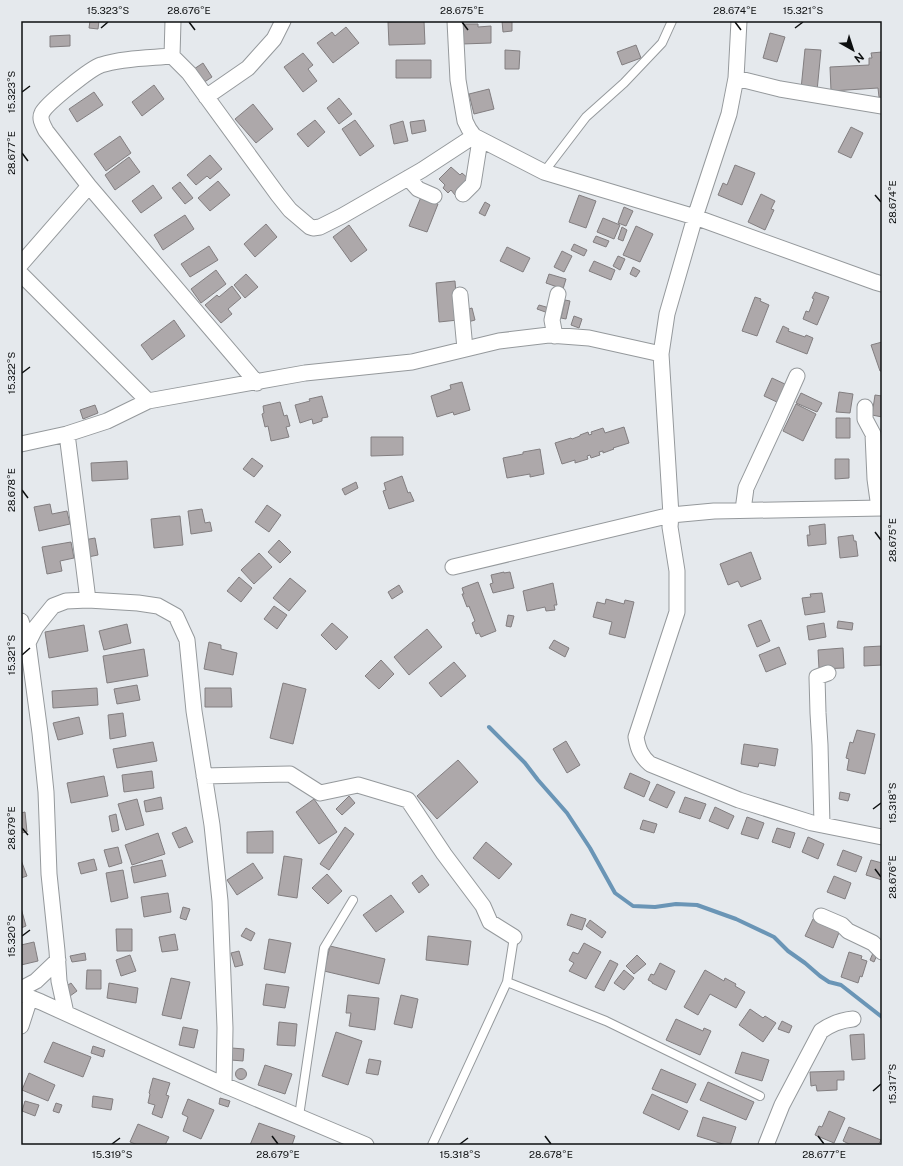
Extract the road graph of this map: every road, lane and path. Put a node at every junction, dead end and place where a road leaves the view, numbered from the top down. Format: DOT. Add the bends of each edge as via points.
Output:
graph roads {
  1 [pos="172,21"];
  2 [pos="283,21"];
  3 [pos="455,21"];
  4 [pos="672,21"];
  5 [pos="739,21"];
  6 [pos="172,56"];
  7 [pos="736,78"];
  8 [pos="206,97"];
  9 [pos="882,106"];
  10 [pos="477,138"];
  11 [pos="544,172"];
  12 [pos="408,178"];
  13 [pos="89,186"];
  14 [pos="463,194"];
  15 [pos="434,196"];
  16 [pos="695,217"];
  17 [pos="21,264"];
  18 [pos="21,274"];
  19 [pos="882,284"];
  20 [pos="558,294"];
  21 [pos="460,295"];
  22 [pos="555,336"];
  23 [pos="466,349"];
  24 [pos="661,354"];
  25 [pos="797,376"];
  26 [pos="257,382"];
  27 [pos="148,401"];
  28 [pos="865,407"];
  29 [pos="67,434"];
  30 [pos="21,444"];
  31 [pos="881,508"];
  32 [pos="743,510"];
  33 [pos="671,515"];
  34 [pos="453,566"];
  35 [pos="88,600"];
  36 [pos="21,621"];
  37 [pos="25,644"];
  38 [pos="828,673"];
  39 [pos="204,776"];
  40 [pos="822,825"];
  41 [pos="882,837"];
  42 [pos="353,900"];
  43 [pos="822,916"];
  44 [pos="514,937"];
  45 [pos="882,952"];
  46 [pos="58,960"];
  47 [pos="507,982"];
  48 [pos="24,993"];
  49 [pos="66,1013"];
  50 [pos="854,1019"];
  51 [pos="21,1026"];
  52 [pos="224,1086"];
  53 [pos="760,1096"];
  54 [pos="299,1116"];
  55 [pos="366,1145"];
  56 [pos="432,1145"];
  57 [pos="766,1145"];
  1 -- 6 [label="street"];
  2 -- 8 [label="street" via="274,39 248,68"];
  3 -- 10 [label="street" via="458,80 465,121"];
  4 -- 11 [label="lane" via="662,43 624,83 586,117"];
  5 -- 7 [label="street"];
  6 -- 8 [label="street" via="189,73"];
  6 -- 13 [label="street" via="100,65 89,71 41,114 46,131"];
  7 -- 9 [label="street" via="780,89"];
  7 -- 16 [label="street" via="729,114"];
  8 -- 12 [label="street" via="278,195 290,210 310,227 320,227"];
  10 -- 11 [label="street"];
  10 -- 12 [label="street"];
  10 -- 14 [label="street" via="475,178"];
  11 -- 16 [label="street"];
  12 -- 15 [label="street" via="418,189"];
  13 -- 17 [label="street"];
  13 -- 26 [label="street"];
  16 -- 19 [label="street"];
  16 -- 24 [label="street" via="667,314"];
  18 -- 27 [label="street"];
  20 -- 22 [label="street" via="552,320"];
  21 -- 23 [label="street"];
  22 -- 23 [label="street" via="499,341"];
  22 -- 24 [label="street" via="589,338"];
  23 -- 26 [label="street" via="412,362 305,373"];
  24 -- 33 [label="street"];
  25 -- 32 [label="street" via="746,488"];
  26 -- 27 [label="street"];
  27 -- 29 [label="street" via="107,421"];
  28 -- 31 [label="street" via="865,419 873,434 875,479"];
  29 -- 30 [label="street"];
  29 -- 35 [label="street"];
  31 -- 32 [label="street"];
  32 -- 33 [label="street"];
  33 -- 34 [label="street"];
  33 -- 40 [label="street" via="670,526 677,571 676,612 636,737 638,750 643,758 657,767 739,800"];
  35 -- 37 [label="street" via="66,601 52,606"];
  35 -- 39 [label="street" via="158,606 176,616 187,640"];
  36 -- 37 [label="street"];
  37 -- 46 [label="street" via="40,732 49,874"];
  38 -- 40 [label="street" via="817,677"];
  39 -- 44 [label="street" via="290,774 320,793 358,785 408,800 483,906 490,922"];
  39 -- 52 [label="street" via="220,901 225,1028"];
  40 -- 41 [label="street"];
  42 -- 54 [label="lane" via="324,948"];
  43 -- 45 [label="street" via="873,943"];
  44 -- 47 [label="lane"];
  46 -- 48 [label="street"];
  46 -- 49 [label="street" via="59,981"];
  47 -- 53 [label="lane" via="606,1021"];
  47 -- 56 [label="lane"];
  48 -- 49 [label="street"];
  48 -- 51 [label="street"];
  49 -- 52 [label="street"];
  50 -- 57 [label="street" via="830,1025 821,1031 782,1105"];
  52 -- 54 [label="street"];
  54 -- 55 [label="street"];
}
